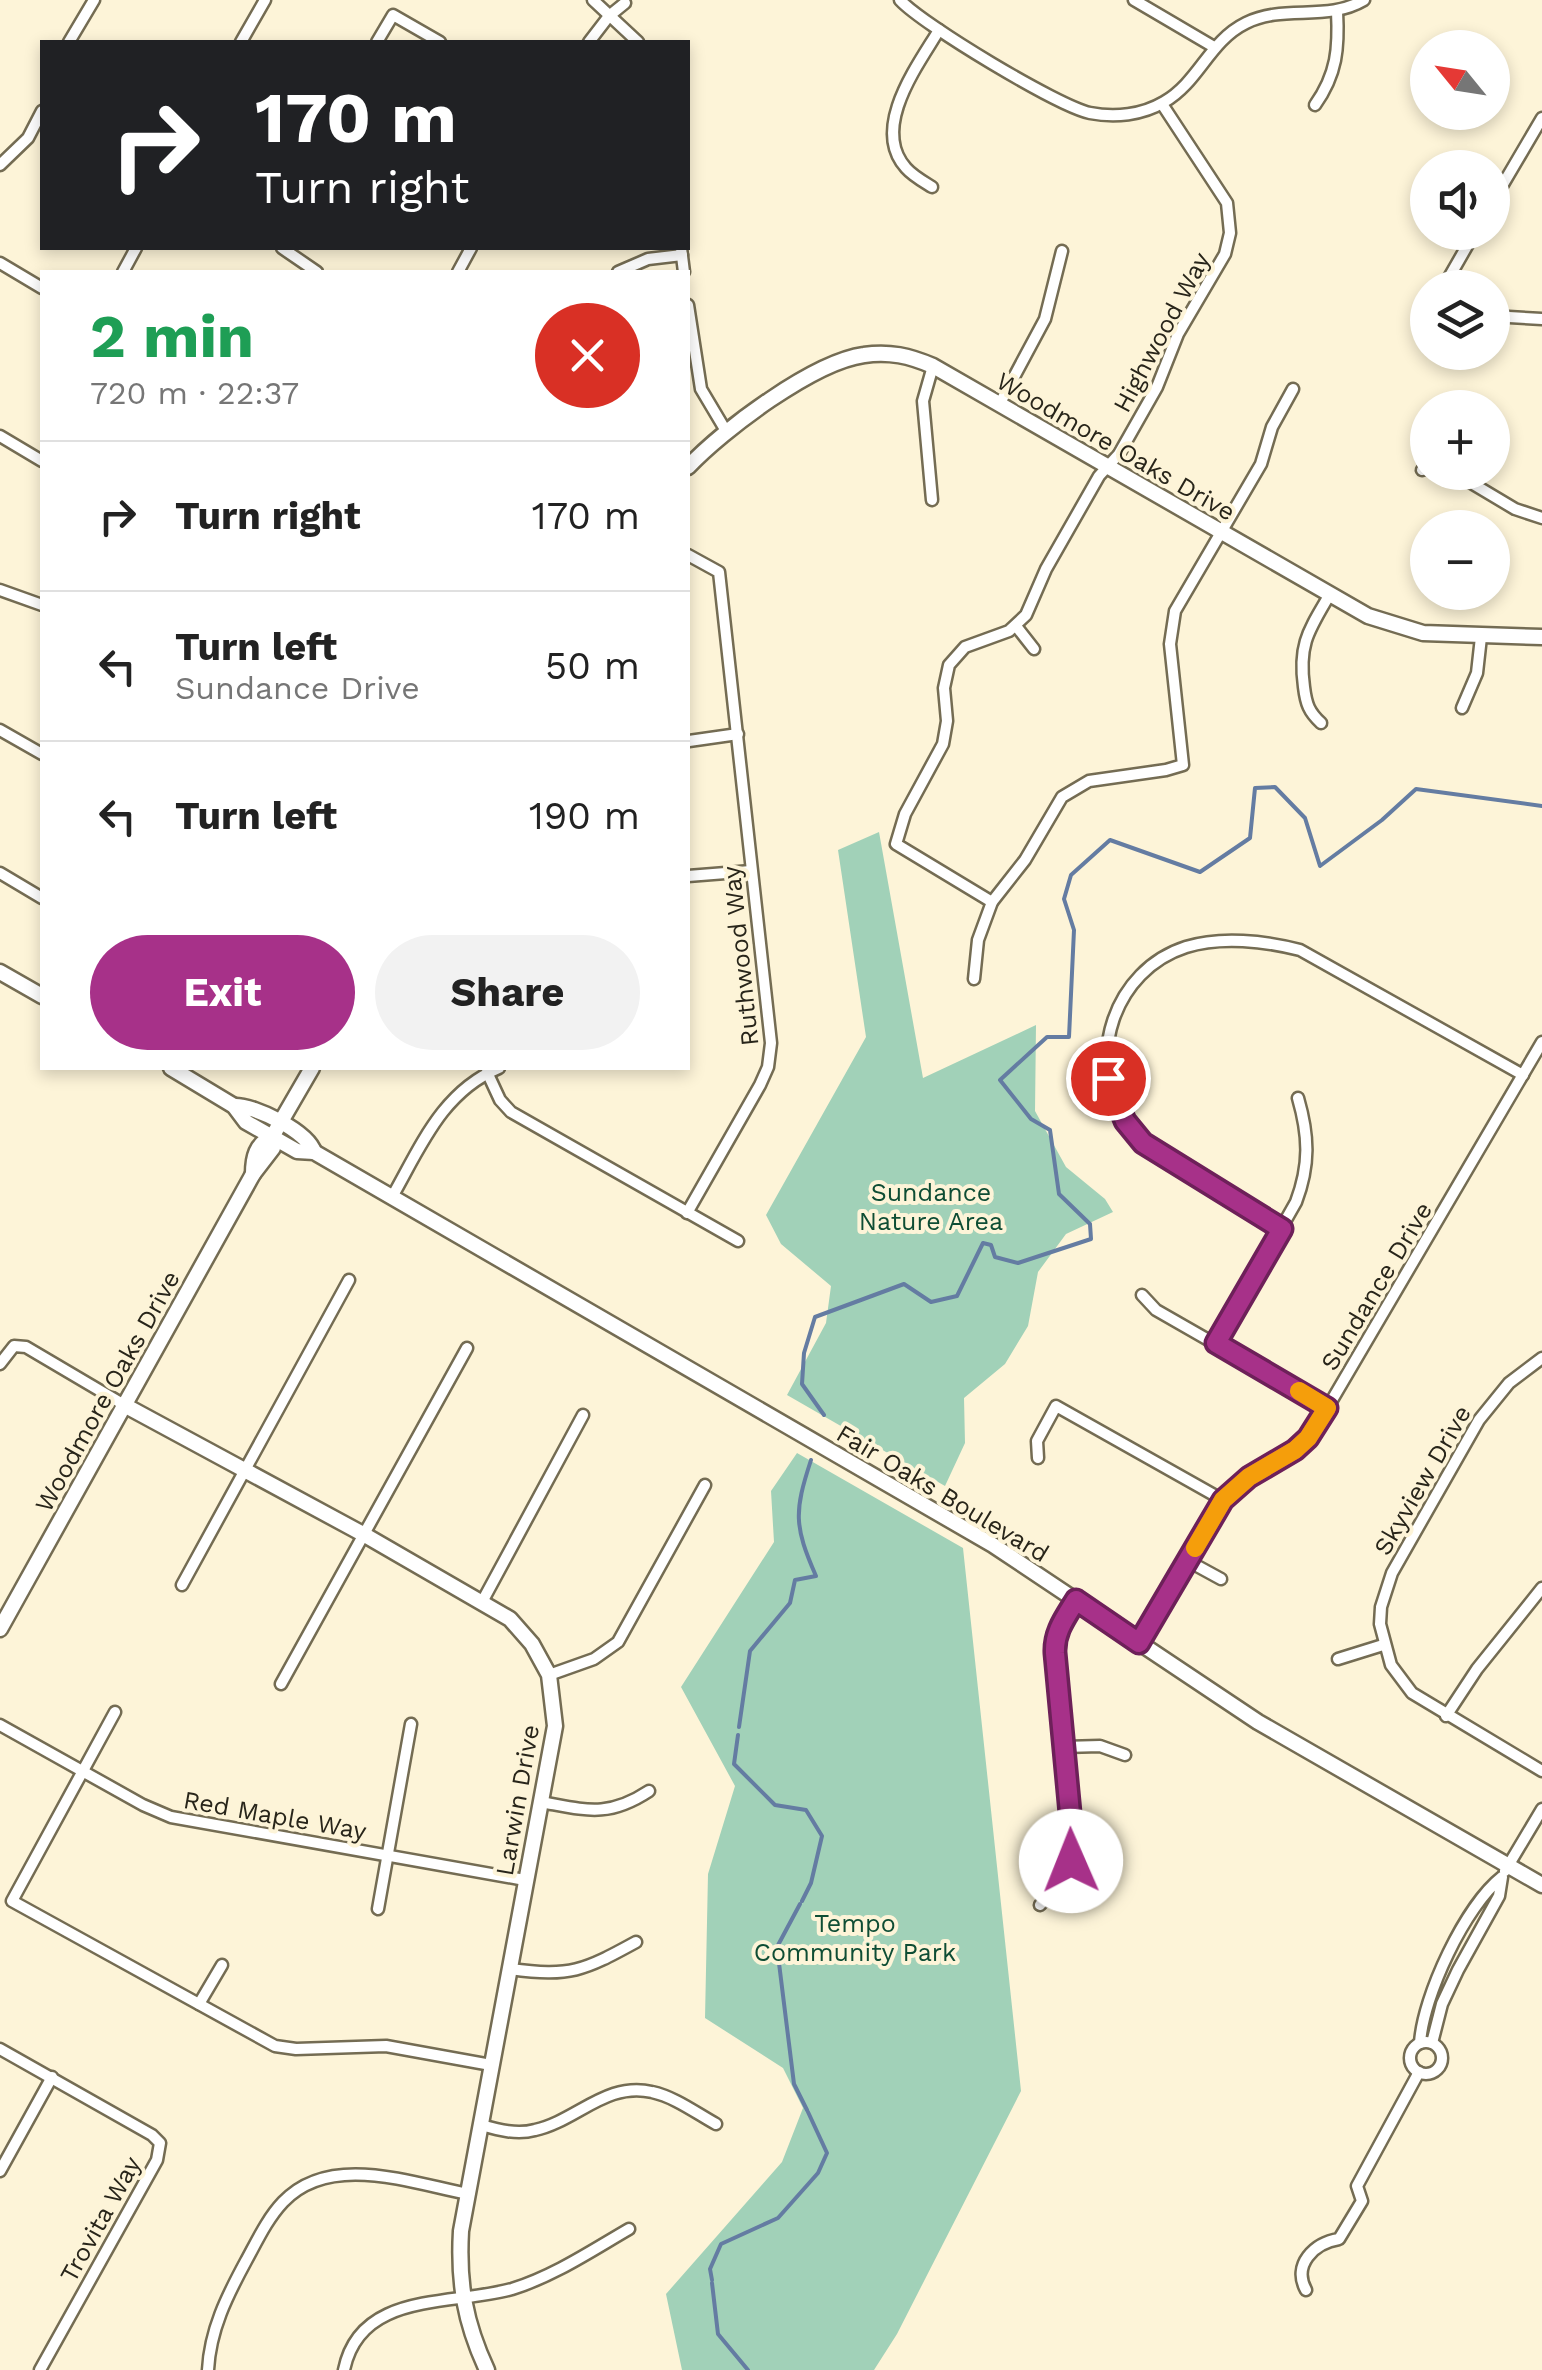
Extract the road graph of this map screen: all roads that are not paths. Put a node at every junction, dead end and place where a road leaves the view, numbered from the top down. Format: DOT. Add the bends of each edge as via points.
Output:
graph roads {
  1 [pos="94,0"];
  2 [pos="265,0"];
  3 [pos="593,0"];
  4 [pos="900,0"];
  5 [pos="1134,0"];
  6 [pos="1364,0"];
  7 [pos="626,3"];
  8 [pos="1337,11"];
  9 [pos="610,16"];
  10 [pos="939,30"];
  11 [pos="71,40"];
  12 [pos="241,40"];
  13 [pos="378,40"];
  14 [pos="437,40"];
  15 [pos="591,40"];
  16 [pos="636,40"];
  17 [pos="1214,47"];
  18 [pos="1162,104"];
  19 [pos="1315,105"];
  20 [pos="40,116"];
  21 [pos="1542,118"];
  22 [pos="0,165"];
  23 [pos="1510,172"];
  24 [pos="932,188"];
  25 [pos="285,250"];
  26 [pos="682,251"];
  27 [pos="1062,251"];
  28 [pos="0,264"];
  29 [pos="314,270"];
  30 [pos="623,270"];
  31 [pos="40,287"];
  32 [pos="1510,317"];
  33 [pos="690,318"];
  34 [pos="1542,319"];
  35 [pos="932,366"];
  36 [pos="1293,389"];
  37 [pos="999,405"];
  38 [pos="726,431"];
  39 [pos="0,436"];
  40 [pos="40,460"];
  41 [pos="690,465"];
  42 [pos="1105,466"];
  43 [pos="1484,490"];
  44 [pos="932,500"];
  45 [pos="1542,518"];
  46 [pos="1220,531"];
  47 [pos="690,555"];
  48 [pos="0,590"];
  49 [pos="1330,594"];
  50 [pos="40,604"];
  51 [pos="1016,626"];
  52 [pos="1481,637"];
  53 [pos="1542,638"];
  54 [pos="1034,648"];
  55 [pos="1462,708"];
  56 [pos="1321,723"];
  57 [pos="0,730"];
  58 [pos="738,734"];
  59 [pos="690,741"];
  60 [pos="40,753"];
  61 [pos="751,871"];
  62 [pos="0,873"];
  63 [pos="690,876"];
  64 [pos="40,897"];
  65 [pos="992,902"];
  66 [pos="0,972"];
  67 [pos="974,979"];
  68 [pos="40,995"];
  69 [pos="1542,1042"];
  70 [pos="174,1070"];
  71 [pos="311,1070"];
  72 [pos="493,1070"];
  73 [pos="1523,1075"];
  74 [pos="1298,1098"];
  75 [pos="234,1106"];
  76 [pos="281,1124"];
  77 [pos="272,1137"];
  78 [pos="314,1152"];
  79 [pos="392,1197"];
  80 [pos="688,1212"];
  81 [pos="1282,1229"];
  82 [pos="738,1241"];
  83 [pos="350,1280"];
  84 [pos="1142,1295"];
  85 [pos="1216,1343"];
  86 [pos="468,1348"];
  87 [pos="1542,1358"];
  88 [pos="0,1364"];
  89 [pos="126,1406"];
  90 [pos="1327,1408"];
  91 [pos="583,1416"];
  92 [pos="1038,1458"];
  93 [pos="245,1469"];
  94 [pos="706,1485"];
  95 [pos="1223,1500"];
  96 [pos="363,1534"];
  97 [pos="1188,1560"];
  98 [pos="1222,1579"];
  99 [pos="182,1585"];
  100 [pos="1542,1588"];
  101 [pos="1076,1600"];
  102 [pos="482,1602"];
  103 [pos="0,1629"];
  104 [pos="1139,1643"];
  105 [pos="1384,1645"];
  106 [pos="1338,1659"];
  107 [pos="550,1675"];
  108 [pos="282,1684"];
  109 [pos="114,1712"];
  110 [pos="1446,1716"];
  111 [pos="411,1724"];
  112 [pos="0,1725"];
  113 [pos="1064,1748"];
  114 [pos="1125,1755"];
  115 [pos="82,1770"];
  116 [pos="1542,1771"];
  117 [pos="649,1790"];
  118 [pos="541,1802"];
  119 [pos="1542,1809"];
  120 [pos="386,1856"];
  121 [pos="1505,1871"];
  122 [pos="525,1880"];
  123 [pos="1542,1885"];
  124 [pos="1040,1905"];
  125 [pos="1477,1906"];
  126 [pos="378,1910"];
  127 [pos="1490,1914"];
  128 [pos="636,1942"];
  129 [pos="1442,1964"];
  130 [pos="222,1965"];
  131 [pos="510,1969"];
  132 [pos="1458,1970"];
  133 [pos="199,2004"];
  134 [pos="1426,2043"];
  135 [pos="0,2050"];
  136 [pos="491,2066"];
  137 [pos="1418,2072"];
  138 [pos="52,2078"];
  139 [pos="716,2124"];
  140 [pos="481,2125"];
  141 [pos="0,2172"];
  142 [pos="468,2194"];
  143 [pos="629,2229"];
  144 [pos="1306,2290"];
  145 [pos="462,2298"];
  146 [pos="40,2370"];
  147 [pos="208,2370"];
  148 [pos="344,2370"];
  149 [pos="488,2370"];
  1 -- 11 [label="street"];
  2 -- 12 [label="street"];
  3 -- 9 [label="street"];
  4 -- 10 [label="street"];
  5 -- 17 [label="street"];
  6 -- 8 [label="street"];
  7 -- 9 [label="street"];
  8 -- 17 [label="street" via="1257,18"];
  8 -- 19 [label="street" via="1337,61"];
  9 -- 15 [label="street"];
  9 -- 16 [label="street"];
  10 -- 18 [label="street" via="1082,110 1125,115"];
  10 -- 24 [label="street" via="900,96 894,124 906,169"];
  13 -- 14 [label="street" via="393,15"];
  17 -- 18 [label="street"];
  18 -- 42 [label="street, Highwood Way" via="1221,189 1230,233 1157,388"];
  20 -- 22 [label="street"];
  21 -- 23 [label="street"];
  25 -- 29 [label="street"];
  26 -- 30 [label="street"];
  27 -- 37 [label="street" via="1045,319"];
  28 -- 31 [label="street"];
  32 -- 34 [label="street"];
  33 -- 38 [label="street" via="701,389"];
  35 -- 37 [label="street, Woodmore Oaks Drive"];
  35 -- 38 [label="street, Woodmore Oaks Drive" via="901,355 856,356 817,372"];
  35 -- 44 [label="street" via="922,401"];
  36 -- 46 [label="street" via="1261,464"];
  37 -- 42 [label="street, Woodmore Oaks Drive"];
  38 -- 41 [label="street, Woodmore Oaks Drive"];
  39 -- 40 [label="street"];
  42 -- 46 [label="street, Woodmore Oaks Drive"];
  42 -- 51 [label="street, Highwood Way"];
  43 -- 45 [label="street"];
  46 -- 49 [label="street, Woodmore Oaks Drive"];
  46 -- 65 [label="street" via="1178,601 1170,629 1184,765 1089,780 1062,797"];
  47 -- 58 [label="street, Ruthwood Way" via="719,572"];
  48 -- 50 [label="street"];
  49 -- 52 [label="street, Woodmore Oaks Drive" via="1404,630"];
  49 -- 56 [label="street" via="1306,634 1301,657 1308,707"];
  51 -- 54 [label="street"];
  51 -- 65 [label="street" via="965,647 950,665 943,744 896,844"];
  52 -- 53 [label="street, Woodmore Oaks Drive"];
  52 -- 55 [label="street" via="1477,674"];
  57 -- 60 [label="street"];
  58 -- 59 [label="street"];
  58 -- 61 [label="street, Ruthwood Way"];
  61 -- 63 [label="street"];
  61 -- 80 [label="street, Ruthwood Way" via="770,1055 760,1085"];
  62 -- 64 [label="street"];
  65 -- 67 [label="street"];
  66 -- 68 [label="street"];
  69 -- 73 [label="street, Sundance Drive"];
  70 -- 75 [label="street, Fair Oaks Boulevard"];
  71 -- 76 [label="street, Woodmore Oaks Drive"];
  72 -- 79 [label="street" via="450,1099"];
  72 -- 80 [label="street" via="500,1100 511,1112"];
  73 -- 81 [label="street" via="1300,950 1215,942 1161,959 1130,987 1111,1025 1106,1066 1117,1107 1154,1152"];
  73 -- 90 [label="street, Sundance Drive"];
  74 -- 81 [label="street" via="1308,1160"];
  75 -- 76 [label="street, Fair Oaks Boulevard"];
  75 -- 77 [label="street, Fair Oaks Boulevard"];
  76 -- 77 [label="street, Woodmore Oaks Drive"];
  76 -- 78 [label="street, Fair Oaks Boulevard" via="307,1138"];
  77 -- 78 [label="street, Fair Oaks Boulevard"];
  77 -- 89 [label="street, Woodmore Oaks Drive" via="273,1148"];
  78 -- 79 [label="street, Fair Oaks Boulevard"];
  79 -- 101 [label="street, Fair Oaks Boulevard" via="993,1545"];
  80 -- 82 [label="street"];
  81 -- 85 [label="street"];
  83 -- 93 [label="street"];
  84 -- 85 [label="street"];
  85 -- 90 [label="street"];
  86 -- 96 [label="street"];
  87 -- 105 [label="street, Skyview Drive" via="1509,1383 1479,1420 1392,1573 1381,1606"];
  88 -- 89 [label="street" via="14,1346 26,1346"];
  89 -- 93 [label="street, Larwin Drive"];
  89 -- 103 [label="street, Woodmore Oaks Drive"];
  90 -- 95 [label="street, Sundance Drive" via="1295,1450"];
  91 -- 102 [label="street"];
  92 -- 95 [label="street" via="1037,1441 1056,1406"];
  93 -- 96 [label="street, Larwin Drive"];
  93 -- 99 [label="street"];
  94 -- 107 [label="street" via="618,1642"];
  95 -- 97 [label="street, Sundance Drive"];
  96 -- 102 [label="street, Larwin Drive"];
  96 -- 108 [label="street"];
  97 -- 98 [label="street"];
  97 -- 104 [label="street, Sundance Drive"];
  100 -- 110 [label="street"];
  101 -- 104 [label="street, Fair Oaks Boulevard"];
  101 -- 113 [label="street" via="1054,1645"];
  102 -- 107 [label="street, Larwin Drive" via="510,1619"];
  104 -- 121 [label="street, Fair Oaks Boulevard"];
  105 -- 106 [label="street"];
  105 -- 110 [label="street, Skyview Drive" via="1412,1693"];
  107 -- 118 [label="street, Larwin Drive" via="555,1726"];
  109 -- 115 [label="street"];
  110 -- 116 [label="street, Skyview Drive"];
  111 -- 120 [label="street"];
  112 -- 115 [label="street, Red Maple Way"];
  113 -- 114 [label="street" via="1100,1746"];
  113 -- 124 [label="street" via="1072,1853 1064,1876"];
  115 -- 120 [label="street, Red Maple Way" via="171,1817"];
  115 -- 133 [label="street" via="12,1901"];
  117 -- 118 [label="street" via="604,1811"];
  118 -- 122 [label="street, Larwin Drive"];
  119 -- 121 [label="street"];
  120 -- 122 [label="street, Red Maple Way"];
  120 -- 126 [label="street, Red Maple Way"];
  121 -- 123 [label="street, Fair Oaks Boulevard"];
  121 -- 125 [label="street"];
  121 -- 127 [label="street"];
  122 -- 131 [label="street, Larwin Drive"];
  125 -- 127 [label="street"];
  125 -- 129 [label="street"];
  127 -- 132 [label="street"];
  128 -- 131 [label="street" via="568,1974"];
  129 -- 132 [label="street"];
  129 -- 134 [label="street" via="1421,2025"];
  130 -- 133 [label="street"];
  131 -- 136 [label="street, Larwin Drive"];
  132 -- 134 [label="street"];
  133 -- 136 [label="street" via="287,2048 386,2046"];
  134 -- 137 [label="street" via="1412,2050"];
  134 -- 137 [label="street" via="1442,2055 1441,2066"];
  135 -- 138 [label="street, Trovita Way"];
  136 -- 140 [label="street, Larwin Drive"];
  137 -- 144 [label="street" via="1357,2186 1362,2201 1356,2212 1339,2239 1326,2241 1302,2266"];
  138 -- 141 [label="street"];
  138 -- 146 [label="street, Trovita Way" via="160,2144"];
  139 -- 140 [label="street" via="638,2090 605,2096 540,2130"];
  140 -- 142 [label="street, Larwin Drive"];
  142 -- 145 [label="street, Larwin Drive"];
  142 -- 147 [label="street" via="362,2175 329,2176 297,2190 273,2215 228,2292"];
  143 -- 145 [label="street" via="548,2276"];
  145 -- 148 [label="street" via="378,2317 358,2335"];
  145 -- 149 [label="street, Larwin Drive"];
}
